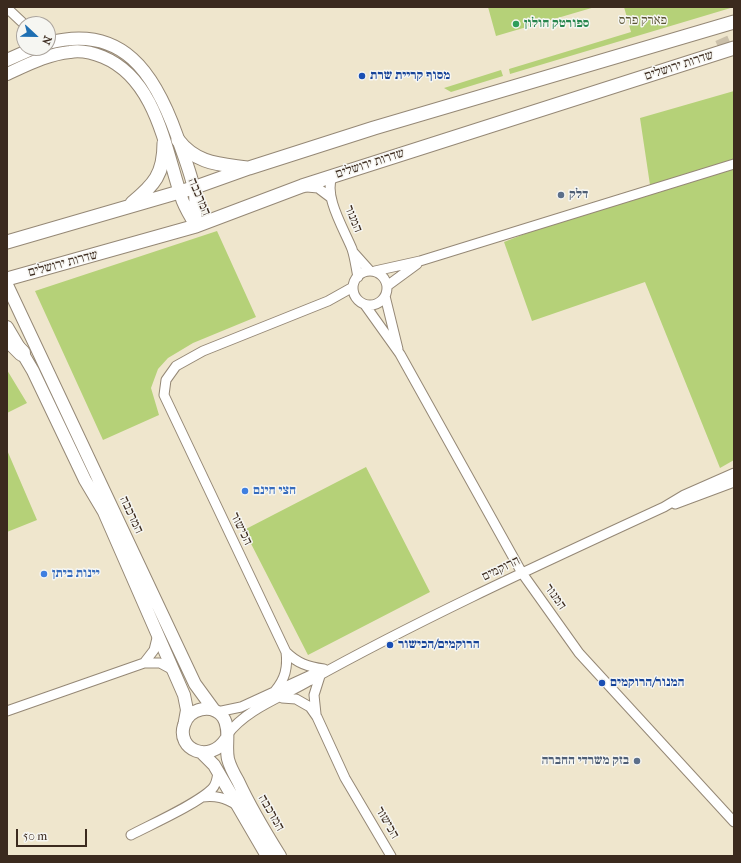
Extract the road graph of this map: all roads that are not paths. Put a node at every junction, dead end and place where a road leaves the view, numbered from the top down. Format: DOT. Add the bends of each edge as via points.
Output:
graph roads {
  1 [pos="7,8"];
  2 [pos="16,16"];
  3 [pos="734,17"];
  4 [pos="734,22"];
  5 [pos="710,30"];
  6 [pos="56,41"];
  7 [pos="718,47"];
  8 [pos="734,49"];
  9 [pos="7,74"];
  10 [pos="546,108"];
  11 [pos="178,140"];
  12 [pos="164,143"];
  13 [pos="734,164"];
  14 [pos="249,168"];
  15 [pos="333,176"];
  16 [pos="302,186"];
  17 [pos="193,188"];
  18 [pos="180,191"];
  19 [pos="330,196"];
  20 [pos="127,207"];
  21 [pos="196,226"];
  22 [pos="7,242"];
  23 [pos="352,251"];
  24 [pos="420,261"];
  25 [pos="372,271"];
  26 [pos="358,276"];
  27 [pos="7,279"];
  28 [pos="7,285"];
  29 [pos="387,286"];
  30 [pos="353,287"];
  31 [pos="385,296"];
  32 [pos="356,298"];
  33 [pos="328,301"];
  34 [pos="365,305"];
  35 [pos="7,327"];
  36 [pos="7,338"];
  37 [pos="22,353"];
  38 [pos="400,354"];
  39 [pos="734,473"];
  40 [pos="734,482"];
  41 [pos="664,507"];
  42 [pos="522,573"];
  43 [pos="158,634"];
  44 [pos="286,652"];
  45 [pos="144,663"];
  46 [pos="174,671"];
  47 [pos="322,672"];
  48 [pos="277,695"];
  49 [pos="7,711"];
  50 [pos="215,711"];
  51 [pos="317,717"];
  52 [pos="185,721"];
  53 [pos="226,737"];
  54 [pos="202,753"];
  55 [pos="218,772"];
  56 [pos="201,798"];
  57 [pos="237,805"];
  58 [pos="734,822"];
  59 [pos="131,835"];
  60 [pos="267,856"];
  61 [pos="280,856"];
  62 [pos="391,856"];
  1 -- 2 [label="street"];
  3 -- 5 [label="main road"];
  4 -- 5 [label="main road, שדרות ירושלים"];
  5 -- 14 [label="main road, שדרות ירושלים" via="374,128"];
  6 -- 11 [label="street, המרכבה" via="100,41 123,52 142,68 159,92"];
  7 -- 10 [label="main road" via="615,79"];
  8 -- 10 [label="main road, שדרות ירושלים"];
  9 -- 12 [label="street, המרכבה" via="46,58 72,52 85,52 110,60 127,72 139,86 156,118"];
  10 -- 15 [label="main road, שדרות ירושלים"];
  11 -- 14 [label="main road" via="189,153 201,158"];
  11 -- 17 [label="street, המרכבה"];
  12 -- 18 [label="street, המרכבה"];
  12 -- 20 [label="main road" via="163,165 156,180"];
  13 -- 24 [label="street"];
  14 -- 17 [label="main road, שדרות ירושלים"];
  15 -- 16 [label="main road, שדרות ירושלים"];
  15 -- 19 [label="street, המנור" via="329,186"];
  16 -- 19 [label="street, המנור" via="318,188"];
  16 -- 21 [label="main road, שדרות ירושלים"];
  17 -- 18 [label="main road, שדרות ירושלים"];
  17 -- 21 [label="street, המרכבה"];
  18 -- 20 [label="main road, שדרות ירושלים"];
  18 -- 21 [label="street, המרכבה"];
  19 -- 23 [label="street, המנור"];
  20 -- 22 [label="main road, שדרות ירושלים"];
  21 -- 27 [label="main road, שדרות ירושלים"];
  23 -- 25 [label="street, המנור"];
  23 -- 26 [label="street, המנור"];
  24 -- 25 [label="street"];
  24 -- 29 [label="street"];
  25 -- 26 [label="street"];
  25 -- 29 [label="street" via="383,277"];
  26 -- 30 [label="street"];
  28 -- 50 [label="street, המרכבה" via="195,684"];
  29 -- 31 [label="street"];
  30 -- 32 [label="street"];
  30 -- 33 [label="street"];
  31 -- 34 [label="street" via="377,304"];
  31 -- 38 [label="street, המנור"];
  32 -- 33 [label="street"];
  32 -- 34 [label="street"];
  33 -- 44 [label="street, הכישור" via="203,351 176,366 166,380 164,395"];
  34 -- 38 [label="street, המנור"];
  35 -- 37 [label="street, המרכבה"];
  36 -- 37 [label="highway"];
  37 -- 43 [label="street, המרכבה" via="85,480 104,512"];
  38 -- 42 [label="street, המנור"];
  39 -- 41 [label="street, הרוקמים" via="684,495"];
  40 -- 41 [label="street, הרוקמים" via="687,501"];
  41 -- 42 [label="street, הרוקמים"];
  42 -- 47 [label="street, הרוקמים"];
  42 -- 58 [label="street, המנור" via="579,653"];
  43 -- 45 [label="street" via="154,650"];
  43 -- 46 [label="street, המרכבה"];
  44 -- 47 [label="street, הכישור" via="296,661"];
  44 -- 48 [label="street, הכישור" via="286,670"];
  45 -- 46 [label="street" via="160,663"];
  45 -- 49 [label="street"];
  46 -- 52 [label="street, המרכבה" via="187,704"];
  47 -- 48 [label="street, הרוקמים"];
  47 -- 51 [label="street, הכישור" via="314,695"];
  48 -- 50 [label="street, הרוקמים"];
  48 -- 51 [label="street, הכישור" via="303,702"];
  48 -- 53 [label="street, הרוקמים" via="244,717"];
  50 -- 52 [label="street" via="195,711"];
  50 -- 53 [label="street" via="226,724"];
  51 -- 62 [label="street, הכישור" via="345,778"];
  52 -- 54 [label="street" via="185,741 189,747"];
  53 -- 54 [label="street" via="216,750"];
  53 -- 61 [label="street, המרכבה" via="228,761"];
  54 -- 55 [label="street, המרכבה"];
  55 -- 56 [label="street" via="217,781"];
  55 -- 57 [label="street, המרכבה"];
  56 -- 57 [label="street" via="213,795"];
  56 -- 59 [label="street"];
  57 -- 60 [label="street, המרכבה"];
}
